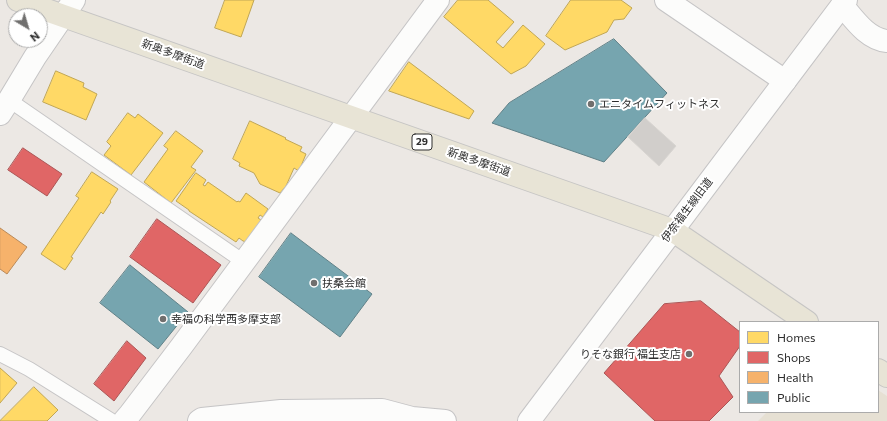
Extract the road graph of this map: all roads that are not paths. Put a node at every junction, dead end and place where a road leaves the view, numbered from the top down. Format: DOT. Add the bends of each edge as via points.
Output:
graph roads {
  1 [pos="18,0"];
  2 [pos="438,0"];
  3 [pos="666,0"];
  4 [pos="844,2"];
  5 [pos="69,8"];
  6 [pos="887,40"];
  7 [pos="785,81"];
  8 [pos="4,107"];
  9 [pos="351,117"];
  10 [pos="672,230"];
  11 [pos="244,262"];
  12 [pos="806,321"];
  13 [pos="0,354"];
  14 [pos="124,419"];
  15 [pos="199,421"];
  16 [pos="445,421"];
  17 [pos="529,421"];
  1 -- 5 [label="main road, 新奥多摩街道 / 29"];
  2 -- 9 [label="street"];
  3 -- 7 [label="street"];
  4 -- 6 [label="street" via="864,31 881,40"];
  4 -- 7 [label="street, 伊奈福生線旧道"];
  5 -- 8 [label="street"];
  5 -- 9 [label="main road, 新奥多摩街道 / 29"];
  7 -- 10 [label="street, 伊奈福生線旧道"];
  8 -- 11 [label="lane"];
  9 -- 10 [label="main road, 新奥多摩街道 / 29"];
  9 -- 11 [label="street"];
  10 -- 12 [label="main road, 新奥多摩街道 / 29"];
  10 -- 17 [label="street, 伊奈福生線旧道"];
  11 -- 14 [label="street" via="182,347"];
  13 -- 14 [label="lane"];
  15 -- 16 [label="street" via="280,411 382,410 412,418"];
}
